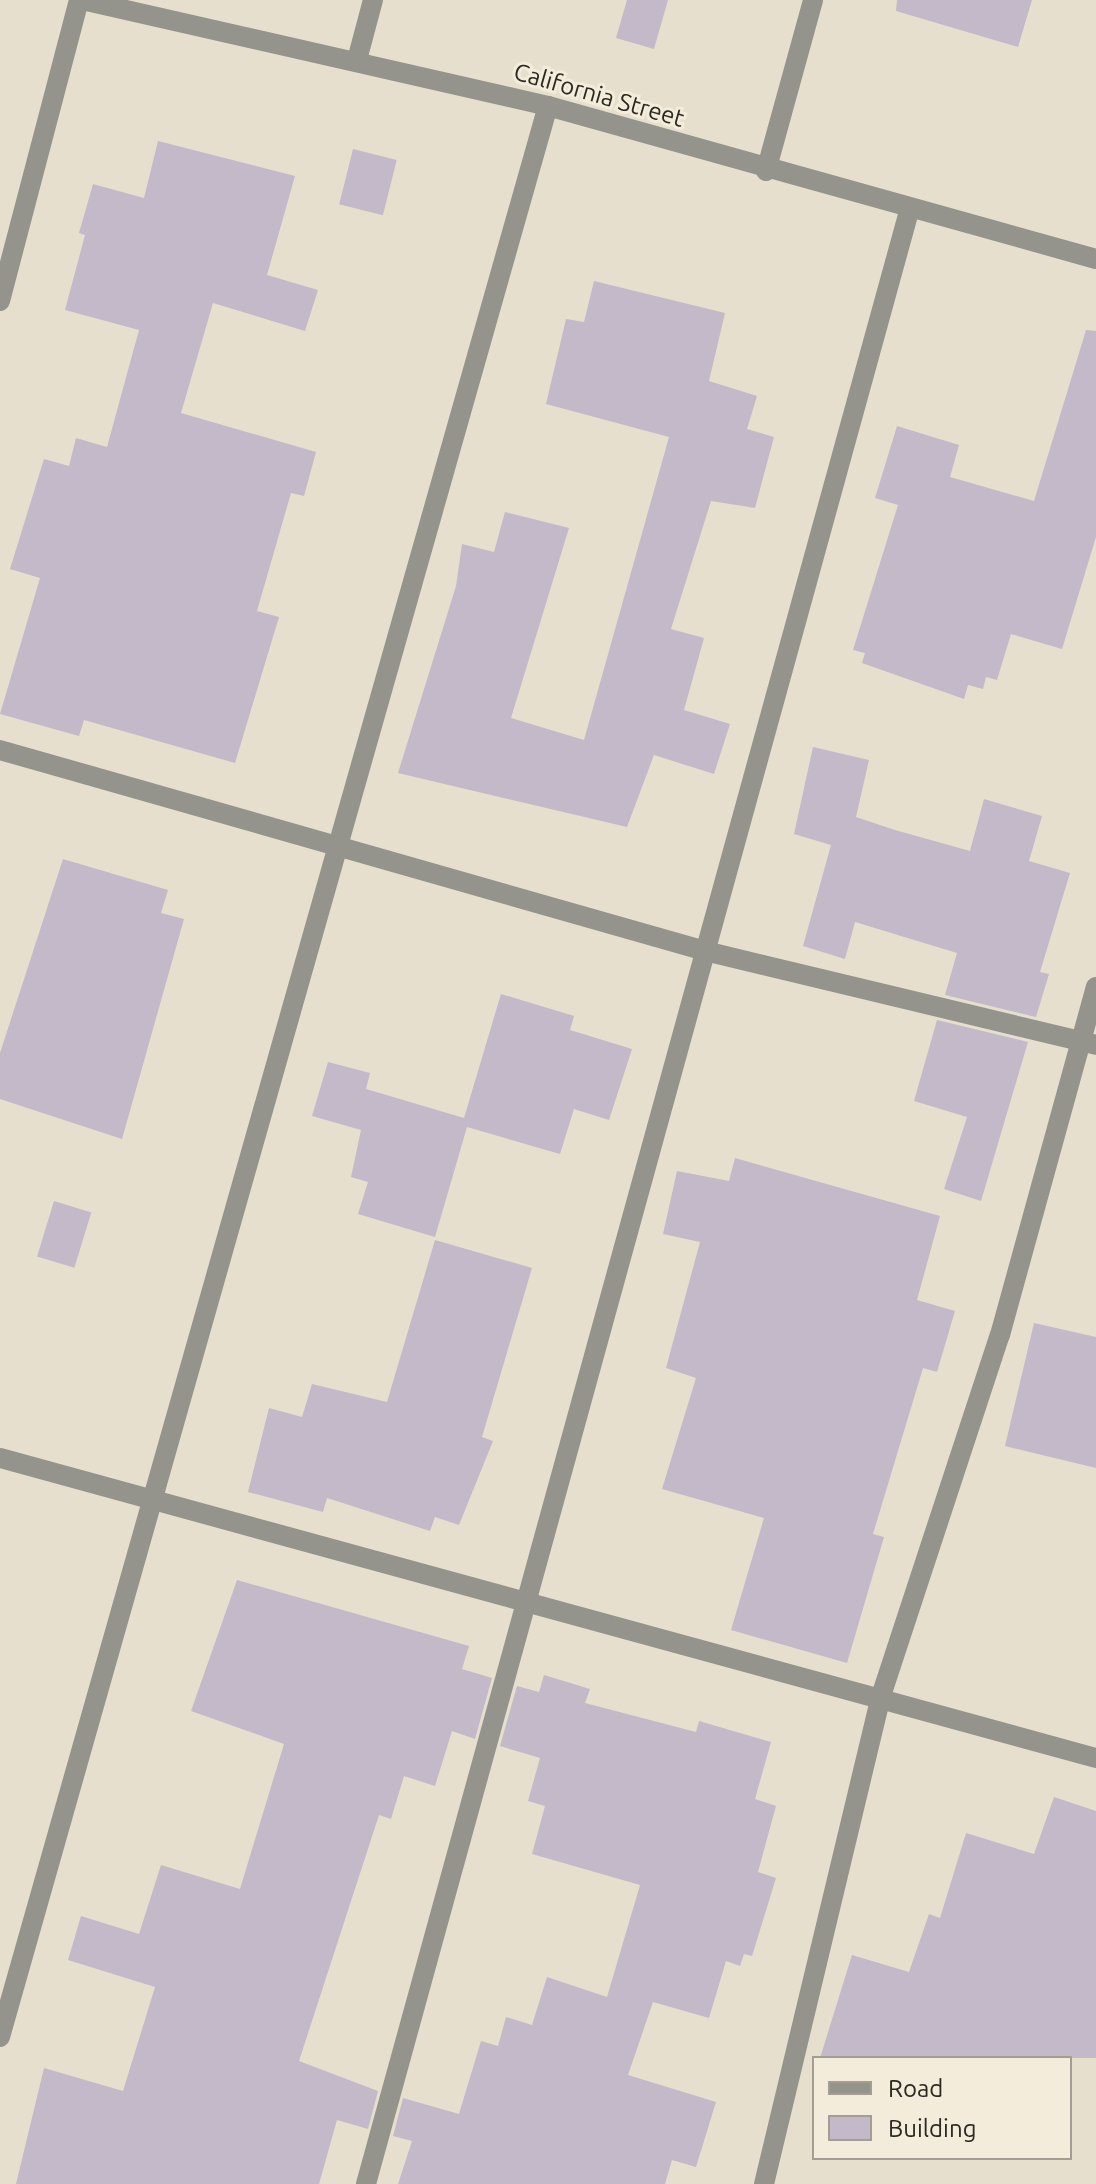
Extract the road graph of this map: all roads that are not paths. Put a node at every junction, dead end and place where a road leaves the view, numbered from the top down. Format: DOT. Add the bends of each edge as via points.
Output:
graph roads {
  1 [pos="80,0"];
  2 [pos="373,0"];
  3 [pos="813,0"];
  4 [pos="357,60"];
  5 [pos="548,106"];
  6 [pos="766,171"];
  7 [pos="909,211"];
  8 [pos="1096,259"];
  9 [pos="0,301"];
  10 [pos="0,750"];
  11 [pos="337,850"];
  12 [pos="705,951"];
  13 [pos="1096,987"];
  14 [pos="1090,1044"];
  15 [pos="0,1458"];
  16 [pos="153,1499"];
  17 [pos="527,1600"];
  18 [pos="881,1696"];
  19 [pos="1096,1758"];
  20 [pos="0,2037"];
  21 [pos="366,2184"];
  22 [pos="764,2184"];
  1 -- 4 [label="street, California Street"];
  1 -- 9 [label="street"];
  2 -- 4 [label="street"];
  3 -- 6 [label="street"];
  4 -- 5 [label="street, California Street"];
  5 -- 6 [label="street, California Street"];
  5 -- 11 [label="street"];
  6 -- 7 [label="street, California Street"];
  7 -- 8 [label="street, California Street"];
  7 -- 12 [label="street"];
  10 -- 11 [label="street"];
  11 -- 12 [label="street"];
  11 -- 16 [label="street"];
  12 -- 14 [label="street"];
  12 -- 17 [label="street"];
  13 -- 14 [label="street"];
  14 -- 18 [label="street"];
  15 -- 16 [label="street"];
  16 -- 17 [label="street"];
  16 -- 20 [label="street"];
  17 -- 18 [label="street"];
  17 -- 21 [label="street"];
  18 -- 19 [label="street"];
  18 -- 22 [label="street"];
}
